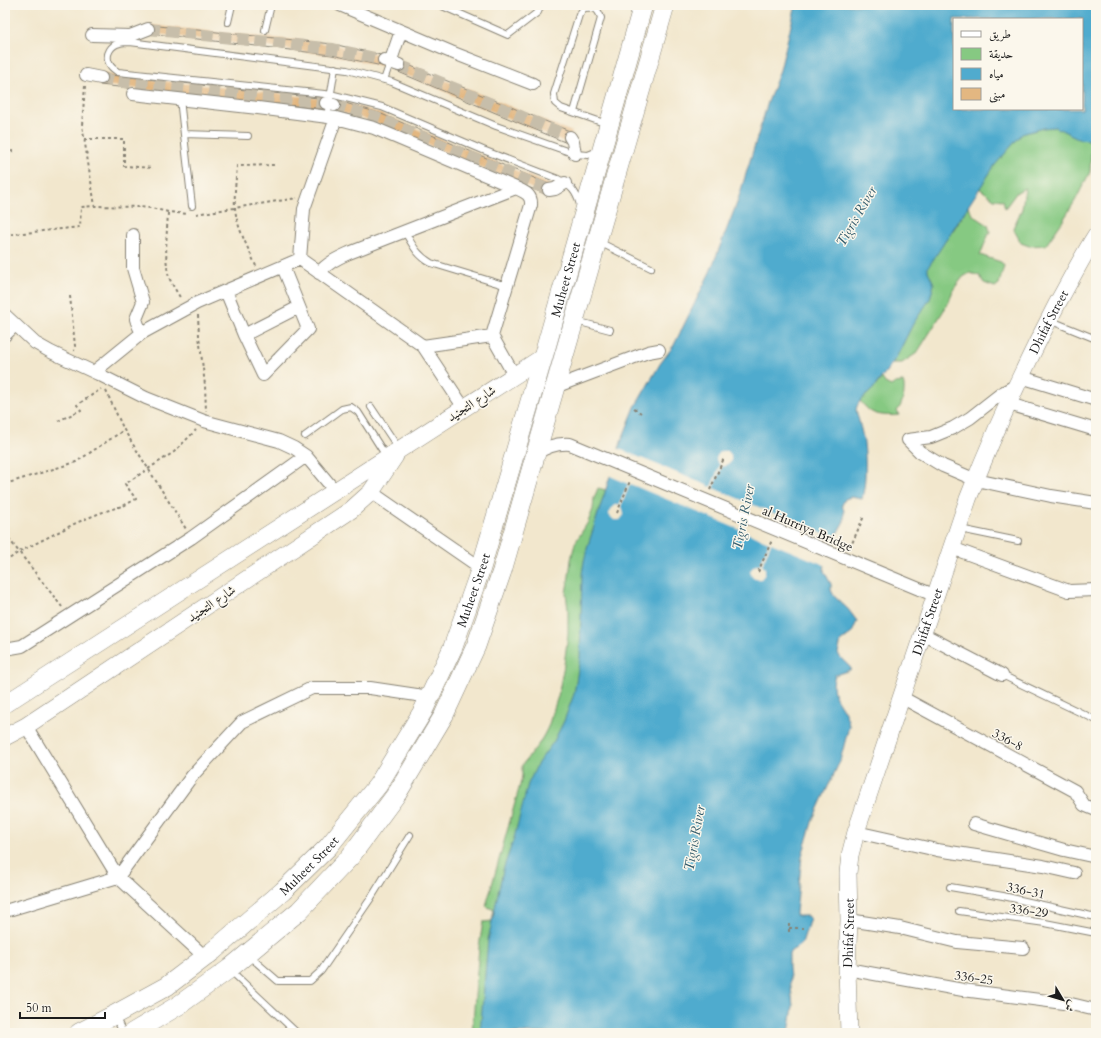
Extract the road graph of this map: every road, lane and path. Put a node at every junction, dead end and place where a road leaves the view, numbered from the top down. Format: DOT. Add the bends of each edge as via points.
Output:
graph roads {
  1 [pos="232,5"];
  2 [pos="271,5"];
  3 [pos="340,5"];
  4 [pos="440,5"];
  5 [pos="541,5"];
  6 [pos="643,5"];
  7 [pos="665,5"];
  8 [pos="228,22"];
  9 [pos="148,29"];
  10 [pos="265,30"];
  11 [pos="401,31"];
  12 [pos="92,35"];
  13 [pos="391,61"];
  14 [pos="335,68"];
  15 [pos="86,75"];
  16 [pos="101,78"];
  17 [pos="384,80"];
  18 [pos="532,84"];
  19 [pos="133,94"];
  20 [pos="180,99"];
  21 [pos="330,107"];
  22 [pos="574,112"];
  23 [pos="609,124"];
  24 [pos="184,134"];
  25 [pos="248,136"];
  26 [pos="570,137"];
  27 [pos="84,140"];
  28 [pos="602,150"];
  29 [pos="14,151"];
  30 [pos="5,152"];
  31 [pos="575,154"];
  32 [pos="274,165"];
  33 [pos="153,168"];
  34 [pos="565,183"];
  35 [pos="516,188"];
  36 [pos="549,190"];
  37 [pos="308,196"];
  38 [pos="95,206"];
  39 [pos="192,206"];
  40 [pos="235,208"];
  41 [pos="168,212"];
  42 [pos="584,214"];
  43 [pos="405,232"];
  44 [pos="5,235"];
  45 [pos="133,235"];
  46 [pos="1096,235"];
  47 [pos="597,241"];
  48 [pos="300,259"];
  49 [pos="283,266"];
  50 [pos="651,268"];
  51 [pos="320,273"];
  52 [pos="260,276"];
  53 [pos="507,286"];
  54 [pos="226,291"];
  55 [pos="70,296"];
  56 [pos="299,307"];
  57 [pos="188,308"];
  58 [pos="5,315"];
  59 [pos="575,320"];
  60 [pos="1049,320"];
  61 [pos="15,325"];
  62 [pos="610,330"];
  63 [pos="142,333"];
  64 [pos="5,335"];
  65 [pos="244,335"];
  66 [pos="492,336"];
  67 [pos="1096,339"];
  68 [pos="423,346"];
  69 [pos="659,350"];
  70 [pos="543,357"];
  71 [pos="71,362"];
  72 [pos="94,372"];
  73 [pos="514,375"];
  74 [pos="1019,381"];
  75 [pos="556,387"];
  76 [pos="1096,400"];
  77 [pos="1009,404"];
  78 [pos="371,408"];
  79 [pos="464,408"];
  80 [pos="634,408"];
  81 [pos="641,413"];
  82 [pos="58,421"];
  83 [pos="124,430"];
  84 [pos="1096,430"];
  85 [pos="305,436"];
  86 [pos="517,446"];
  87 [pos="393,453"];
  88 [pos="537,453"];
  89 [pos="306,456"];
  90 [pos="724,458"];
  91 [pos="634,470"];
  92 [pos="509,472"];
  93 [pos="530,477"];
  94 [pos="976,480"];
  95 [pos="5,484"];
  96 [pos="335,491"];
  97 [pos="371,492"];
  98 [pos="706,500"];
  99 [pos="1096,503"];
  100 [pos="125,505"];
  101 [pos="617,513"];
  102 [pos="864,516"];
  103 [pos="776,529"];
  104 [pos="959,529"];
  105 [pos="5,534"];
  106 [pos="191,538"];
  107 [pos="1018,541"];
  108 [pos="952,548"];
  109 [pos="19,552"];
  110 [pos="846,558"];
  111 [pos="5,562"];
  112 [pos="481,568"];
  113 [pos="758,572"];
  114 [pos="1096,590"];
  115 [pos="936,596"];
  116 [pos="69,616"];
  117 [pos="923,634"];
  118 [pos="5,649"];
  119 [pos="1002,675"];
  120 [pos="430,697"];
  121 [pos="901,697"];
  122 [pos="5,704"];
  123 [pos="1096,720"];
  124 [pos="26,726"];
  125 [pos="5,737"];
  126 [pos="388,768"];
  127 [pos="405,779"];
  128 [pos="376,787"];
  129 [pos="394,798"];
  130 [pos="1096,810"];
  131 [pos="974,824"];
  132 [pos="856,832"];
  133 [pos="410,834"];
  134 [pos="1096,857"];
  135 [pos="1074,873"];
  136 [pos="118,876"];
  137 [pos="950,887"];
  138 [pos="5,911"];
  139 [pos="959,911"];
  140 [pos="1096,916"];
  141 [pos="849,920"];
  142 [pos="789,924"];
  143 [pos="789,928"];
  144 [pos="806,928"];
  145 [pos="789,932"];
  146 [pos="1096,933"];
  147 [pos="1023,948"];
  148 [pos="247,954"];
  149 [pos="205,957"];
  150 [pos="229,969"];
  151 [pos="847,969"];
  152 [pos="1096,1010"];
  153 [pos="111,1020"];
  154 [pos="130,1032"];
  155 [pos="79,1033"];
  156 [pos="297,1033"];
  157 [pos="849,1033"];
  1 -- 8 [label="lane"];
  2 -- 10 [label="lane"];
  3 -- 11 [label="street"];
  4 -- 5 [label="lane" via="508,35 538,12"];
  6 -- 23 [label="main road, Muheet Street"];
  7 -- 47 [label="main road, Muheet Street"];
  9 -- 12 [label="street" via="130,36"];
  11 -- 13 [label="street"];
  11 -- 18 [label="street"];
  13 -- 17 [label="lane"];
  14 -- 17 [label="lane"];
  14 -- 21 [label="lane"];
  14 -- 21 [label="lane" via="130,42 120,42 113,46 108,56 109,63 118,72"];
  15 -- 16 [label="street"];
  15 -- 27 [label="path" via="82,125"];
  17 -- 31 [label="lane" via="496,126"];
  19 -- 20 [label="street"];
  20 -- 21 [label="street" via="258,108"];
  20 -- 24 [label="lane"];
  21 -- 34 [label="lane" via="382,108"];
  21 -- 35 [label="street"];
  21 -- 37 [label="street"];
  22 -- 22 [label="lane" via="560,108 555,102 554,94 579,15 584,8 592,7 601,18"];
  22 -- 23 [label="lane"];
  23 -- 28 [label="main road, Muheet Street"];
  24 -- 25 [label="lane"];
  24 -- 39 [label="lane"];
  26 -- 31 [label="street"];
  27 -- 33 [label="path" via="124,139 124,166"];
  27 -- 38 [label="path"];
  28 -- 31 [label="lane" via="588,155"];
  28 -- 42 [label="main road, Muheet Street"];
  29 -- 30 [label="path"];
  32 -- 40 [label="path" via="238,166"];
  34 -- 36 [label="street"];
  34 -- 42 [label="lane" via="574,190"];
  35 -- 43 [label="street"];
  35 -- 53 [label="street" via="529,195 532,205"];
  37 -- 40 [label="path"];
  37 -- 48 [label="street" via="304,209"];
  38 -- 41 [label="path" via="139,206"];
  38 -- 44 [label="path" via="81,207 80,227"];
  40 -- 41 [label="path" via="193,214"];
  40 -- 52 [label="path" via="240,228"];
  41 -- 57 [label="path" via="166,263 175,289"];
  42 -- 70 [label="main road, Muheet Street"];
  43 -- 51 [label="street" via="349,253 331,262"];
  43 -- 53 [label="lane" via="414,249 431,263"];
  45 -- 63 [label="street" via="133,268 143,302 136,319"];
  46 -- 60 [label="street, Dhifaf Street"];
  47 -- 50 [label="lane"];
  47 -- 59 [label="main road, Muheet Street"];
  48 -- 49 [label="street"];
  48 -- 51 [label="street"];
  49 -- 52 [label="street"];
  49 -- 56 [label="street"];
  51 -- 68 [label="street"];
  52 -- 54 [label="street"];
  53 -- 66 [label="street"];
  54 -- 57 [label="street"];
  54 -- 65 [label="street"];
  55 -- 71 [label="path" via="75,346"];
  56 -- 65 [label="street"];
  56 -- 65 [label="street" via="308,329 263,375"];
  57 -- 63 [label="street"];
  58 -- 61 [label="street"];
  59 -- 62 [label="lane"];
  59 -- 75 [label="main road, Muheet Street"];
  60 -- 67 [label="lane"];
  60 -- 74 [label="street, Dhifaf Street"];
  61 -- 64 [label="street"];
  61 -- 71 [label="street" via="35,343"];
  63 -- 72 [label="street"];
  66 -- 68 [label="street"];
  66 -- 73 [label="street"];
  68 -- 79 [label="street"];
  69 -- 75 [label="street"];
  70 -- 73 [label="street, شارع التجنيد"];
  70 -- 86 [label="main road, Muheet Street"];
  71 -- 72 [label="street"];
  72 -- 89 [label="street" via="146,398 204,421 279,441"];
  73 -- 79 [label="street, شارع التجنيد"];
  74 -- 76 [label="street"];
  74 -- 77 [label="street, Dhifaf Street"];
  74 -- 94 [label="street" via="953,428 931,437 908,440 920,452"];
  75 -- 88 [label="main road, Muheet Street"];
  77 -- 84 [label="street"];
  77 -- 94 [label="street, Dhifaf Street"];
  78 -- 87 [label="lane"];
  79 -- 87 [label="street, شارع التجنيد"];
  80 -- 81 [label="path"];
  82 -- 83 [label="path" via="81,410 77,405 104,387"];
  83 -- 95 [label="path" via="76,462"];
  83 -- 106 [label="path"];
  85 -- 87 [label="lane" via="342,409 351,407"];
  86 -- 88 [label="main road" via="524,453"];
  86 -- 92 [label="main road, Muheet Street"];
  87 -- 96 [label="street, شارع التجنيد"];
  87 -- 97 [label="street, شارع التجنيد"];
  88 -- 91 [label="street, al Hurriya Bridge" via="551,446 570,444"];
  88 -- 93 [label="main road, Muheet Street"];
  89 -- 96 [label="street"];
  89 -- 106 [label="street"];
  90 -- 98 [label="path"];
  91 -- 98 [label="street, al Hurriya Bridge"];
  91 -- 101 [label="path"];
  92 -- 93 [label="main road" via="521,470"];
  92 -- 112 [label="main road, Muheet Street"];
  93 -- 127 [label="main road, Muheet Street" via="476,646 444,715"];
  94 -- 99 [label="street"];
  94 -- 104 [label="street, Dhifaf Street"];
  96 -- 122 [label="street, شارع التجنيد"];
  97 -- 112 [label="street"];
  97 -- 124 [label="street, شارع التجنيد" via="351,510"];
  98 -- 103 [label="street, al Hurriya Bridge"];
  100 -- 109 [label="path" via="76,523"];
  102 -- 110 [label="path"];
  103 -- 110 [label="street, al Hurriya Bridge"];
  103 -- 113 [label="path"];
  104 -- 107 [label="lane"];
  104 -- 108 [label="street, Dhifaf Street"];
  105 -- 109 [label="path"];
  106 -- 116 [label="street"];
  108 -- 114 [label="street" via="1069,590"];
  108 -- 115 [label="street, Dhifaf Street"];
  109 -- 111 [label="path"];
  109 -- 116 [label="path"];
  110 -- 115 [label="street, al Hurriya Bridge"];
  112 -- 120 [label="main road, Muheet Street" via="453,647"];
  115 -- 117 [label="street, Dhifaf Street"];
  116 -- 118 [label="street" via="22,646"];
  117 -- 119 [label="street"];
  117 -- 121 [label="street, Dhifaf Street"];
  119 -- 123 [label="lane"];
  120 -- 126 [label="main road, Muheet Street"];
  120 -- 136 [label="street" via="370,688 312,688 242,722 192,776"];
  121 -- 130 [label="street, 336-8" via="1075,791 1084,805"];
  121 -- 132 [label="street, Dhifaf Street"];
  124 -- 125 [label="street, شارع التجنيد"];
  124 -- 136 [label="street"];
  126 -- 127 [label="main road" via="394,776"];
  126 -- 128 [label="main road, Muheet Street"];
  127 -- 129 [label="main road, Muheet Street"];
  128 -- 129 [label="main road" via="388,789"];
  128 -- 149 [label="main road, Muheet Street" via="328,847 283,891"];
  129 -- 148 [label="main road, Muheet Street" via="350,857 299,911"];
  131 -- 134 [label="street"];
  132 -- 135 [label="street" via="937,850"];
  132 -- 141 [label="street, Dhifaf Street" via="848,873"];
  133 -- 148 [label="lane" via="371,898 321,971 310,981 278,981"];
  136 -- 138 [label="street"];
  136 -- 149 [label="street"];
  137 -- 140 [label="lane, 336-31"];
  139 -- 146 [label="lane, 336-29"];
  141 -- 147 [label="street" via="900,928 956,942"];
  141 -- 151 [label="street, Dhifaf Street"];
  142 -- 143 [label="path"];
  143 -- 144 [label="path"];
  143 -- 145 [label="path"];
  148 -- 150 [label="main road, Muheet Street"];
  149 -- 153 [label="main road, Muheet Street" via="167,986"];
  150 -- 154 [label="main road, Muheet Street" via="179,1005"];
  150 -- 156 [label="lane"];
  151 -- 152 [label="street, 336-25"];
  151 -- 157 [label="street, Dhifaf Street"];
  153 -- 154 [label="main road" via="124,1016"];
  153 -- 155 [label="main road, Muheet Street"];
}
